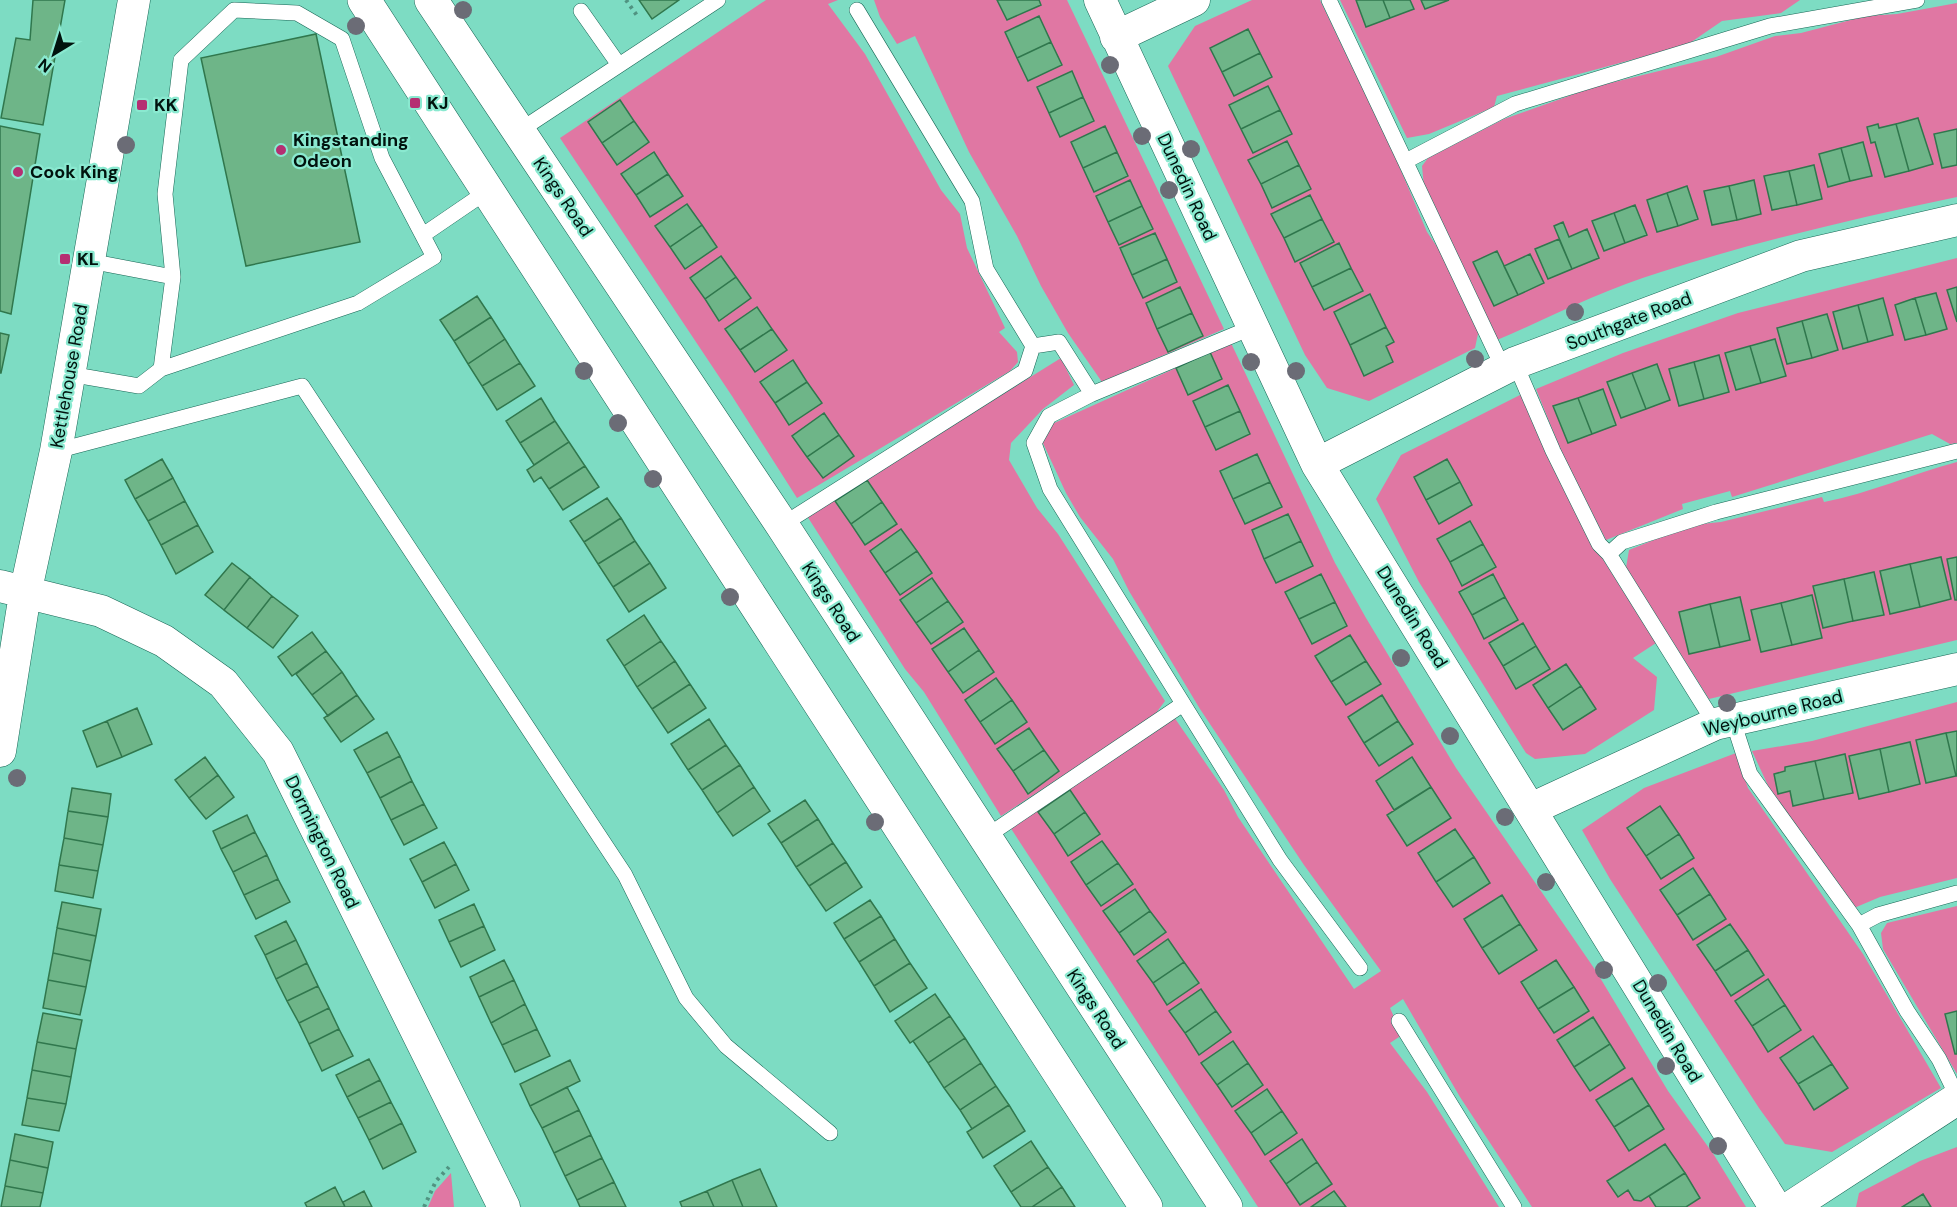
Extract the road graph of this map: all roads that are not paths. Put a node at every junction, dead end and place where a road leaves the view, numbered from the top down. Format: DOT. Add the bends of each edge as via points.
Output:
graph roads {
  1 [pos="134,0"];
  2 [pos="364,0"];
  3 [pos="431,0"];
  4 [pos="718,0"];
  5 [pos="1100,0"];
  6 [pos="1194,0"];
  7 [pos="1329,0"];
  8 [pos="1917,0"];
  9 [pos="1826,8"];
  10 [pos="857,10"];
  11 [pos="581,11"];
  12 [pos="1116,37"];
  13 [pos="619,65"];
  14 [pos="519,131"];
  15 [pos="1406,161"];
  16 [pos="486,192"];
  17 [pos="1957,220"];
  18 [pos="423,236"];
  19 [pos="89,261"];
  20 [pos="173,277"];
  21 [pos="1253,327"];
  22 [pos="1033,346"];
  23 [pos="1509,367"];
  24 [pos="161,369"];
  25 [pos="69,374"];
  26 [pos="1092,394"];
  27 [pos="56,451"];
  28 [pos="1957,451"];
  29 [pos="1317,464"];
  30 [pos="782,525"];
  31 [pos="1610,554"];
  32 [pos="13,590"];
  33 [pos="1957,669"];
  34 [pos="1183,704"];
  35 [pos="1724,723"];
  36 [pos="0,751"];
  37 [pos="1531,809"];
  38 [pos="984,838"];
  39 [pos="1957,893"];
  40 [pos="1859,925"];
  41 [pos="1360,968"];
  42 [pos="1399,1021"];
  43 [pos="1957,1097"];
  44 [pos="830,1132"];
  45 [pos="504,1207"];
  46 [pos="1146,1207"];
  47 [pos="1226,1207"];
  48 [pos="1514,1207"];
  49 [pos="1775,1207"];
  50 [pos="1791,1207"];
  1 -- 19 [label="street, Kettlehouse Road"];
  2 -- 16 [label="main road"];
  3 -- 14 [label="main road, Kings Road"];
  4 -- 13 [label="lane"];
  5 -- 12 [label="street, Dunedin Road"];
  6 -- 12 [label="street"];
  7 -- 15 [label="lane"];
  8 -- 9 [label="lane"];
  9 -- 15 [label="lane" via="1515,104"];
  10 -- 22 [label="lane" via="972,201 986,268"];
  11 -- 13 [label="lane"];
  12 -- 21 [label="street, Dunedin Road"];
  13 -- 14 [label="lane"];
  14 -- 30 [label="main road, Kings Road"];
  15 -- 23 [label="lane"];
  16 -- 18 [label="lane"];
  16 -- 46 [label="main road"];
  17 -- 23 [label="street, Southgate Road" via="1801,256"];
  18 -- 20 [label="lane" via="382,158 342,39 297,13 234,10 181,60 165,194"];
  18 -- 24 [label="lane" via="434,257 358,303"];
  19 -- 20 [label="lane"];
  19 -- 25 [label="street, Kettlehouse Road"];
  20 -- 24 [label="lane"];
  21 -- 26 [label="lane"];
  21 -- 29 [label="street, Dunedin Road"];
  22 -- 26 [label="lane" via="1059,342"];
  22 -- 30 [label="lane" via="1025,371"];
  23 -- 29 [label="street, Southgate Road"];
  23 -- 31 [label="lane" via="1599,544"];
  24 -- 25 [label="lane" via="139,386"];
  25 -- 27 [label="street, Kettlehouse Road"];
  26 -- 34 [label="lane" via="1048,416 1034,443 1050,489"];
  27 -- 32 [label="street, Kettlehouse Road"];
  27 -- 44 [label="lane" via="302,386 625,875 687,998 726,1046"];
  28 -- 31 [label="lane" via="1716,512 1622,542"];
  29 -- 37 [label="street, Dunedin Road"];
  30 -- 38 [label="main road, Kings Road"];
  31 -- 35 [label="lane"];
  32 -- 36 [label="street, Kettlehouse Road"];
  32 -- 45 [label="street, Dormington Road" via="101,611 164,642 223,684 278,752"];
  33 -- 35 [label="street, Weybourne Road"];
  34 -- 38 [label="lane"];
  34 -- 41 [label="lane" via="1280,860"];
  35 -- 37 [label="street, Weybourne Road"];
  35 -- 40 [label="lane" via="1750,774"];
  37 -- 49 [label="street, Dunedin Road"];
  38 -- 47 [label="main road, Kings Road"];
  39 -- 40 [label="lane" via="1878,915"];
  40 -- 43 [label="lane" via="1939,1059"];
  42 -- 48 [label="lane"];
  43 -- 50 [label="street"];
}
